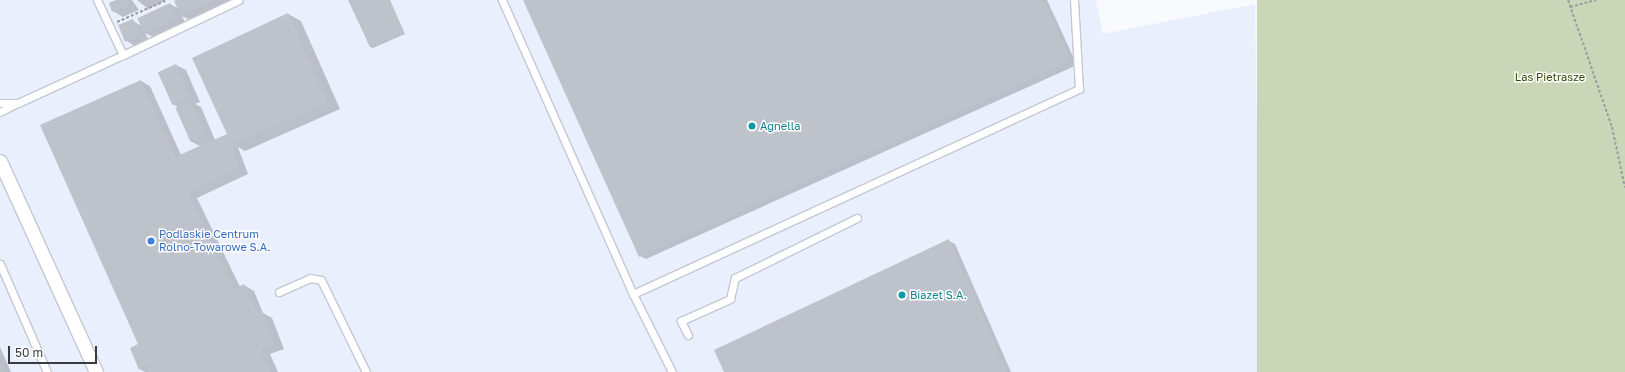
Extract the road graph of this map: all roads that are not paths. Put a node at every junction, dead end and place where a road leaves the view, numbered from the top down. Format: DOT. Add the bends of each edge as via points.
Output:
graph roads {
  1 [pos="97,0"];
  2 [pos="239,0"];
  3 [pos="502,0"];
  4 [pos="1074,0"];
  5 [pos="231,2"];
  6 [pos="123,55"];
  7 [pos="0,103"];
  8 [pos="18,103"];
  9 [pos="0,112"];
  10 [pos="0,161"];
  11 [pos="857,218"];
  12 [pos="0,264"];
  13 [pos="279,292"];
  14 [pos="633,294"];
  15 [pos="688,335"];
  16 [pos="47,372"];
  17 [pos="96,372"];
  18 [pos="366,372"];
  19 [pos="672,372"];
  1 -- 6 [label="lane"];
  2 -- 5 [label="lane"];
  3 -- 14 [label="lane"];
  4 -- 14 [label="lane" via="1079,89"];
  5 -- 6 [label="lane"];
  6 -- 8 [label="lane"];
  7 -- 8 [label="lane"];
  8 -- 9 [label="lane"];
  10 -- 17 [label="street"];
  11 -- 15 [label="lane" via="735,278 730,299 681,321"];
  12 -- 16 [label="lane"];
  13 -- 18 [label="lane" via="310,278 321,280"];
  14 -- 19 [label="lane"];
}
